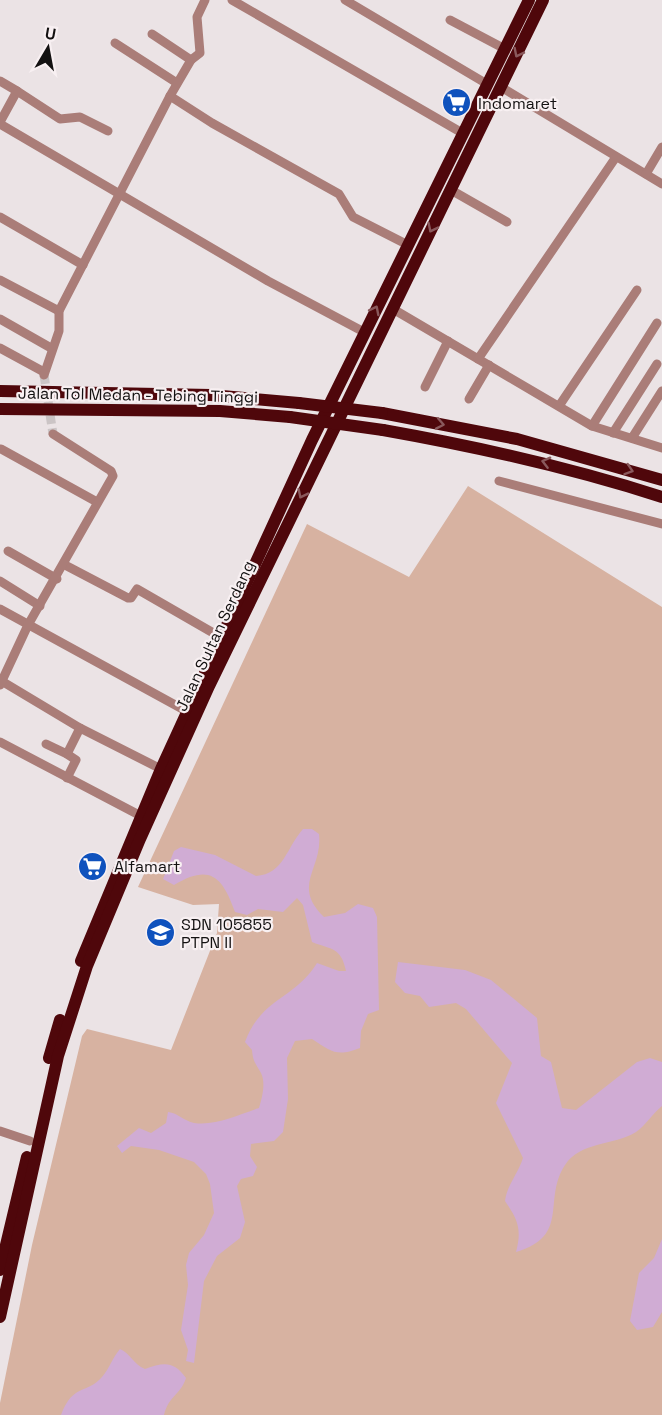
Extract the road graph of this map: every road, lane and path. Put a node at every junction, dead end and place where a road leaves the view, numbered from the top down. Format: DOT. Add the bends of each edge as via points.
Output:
graph roads {
  1 [pos="206,0"];
  2 [pos="232,0"];
  3 [pos="345,0"];
  4 [pos="529,0"];
  5 [pos="543,0"];
  6 [pos="450,20"];
  7 [pos="152,34"];
  8 [pos="115,43"];
  9 [pos="505,50"];
  10 [pos="191,60"];
  11 [pos="0,81"];
  12 [pos="177,83"];
  13 [pos="487,84"];
  14 [pos="501,87"];
  15 [pos="17,91"];
  16 [pos="170,96"];
  17 [pos="0,123"];
  18 [pos="108,131"];
  19 [pos="464,134"];
  20 [pos="662,147"];
  21 [pos="616,157"];
  22 [pos="646,174"];
  23 [pos="662,184"];
  24 [pos="451,190"];
  25 [pos="121,193"];
  26 [pos="0,217"];
  27 [pos="507,222"];
  28 [pos="408,246"];
  29 [pos="83,265"];
  30 [pos="0,280"];
  31 [pos="637,290"];
  32 [pos="393,309"];
  33 [pos="59,311"];
  34 [pos="0,319"];
  35 [pos="657,323"];
  36 [pos="364,332"];
  37 [pos="448,341"];
  38 [pos="0,348"];
  39 [pos="51,348"];
  40 [pos="478,359"];
  41 [pos="657,364"];
  42 [pos="489,365"];
  43 [pos="425,387"];
  44 [pos="0,391"];
  45 [pos="662,391"];
  46 [pos="469,399"];
  47 [pos="560,406"];
  48 [pos="0,409"];
  49 [pos="592,426"];
  50 [pos="613,433"];
  51 [pos="53,434"];
  52 [pos="632,438"];
  53 [pos="662,448"];
  54 [pos="1,449"];
  55 [pos="662,480"];
  56 [pos="499,481"];
  57 [pos="662,497"];
  58 [pos="97,502"];
  59 [pos="281,524"];
  60 [pos="662,524"];
  61 [pos="8,551"];
  62 [pos="64,565"];
  63 [pos="57,579"];
  64 [pos="0,581"];
  65 [pos="40,606"];
  66 [pos="0,609"];
  67 [pos="28,625"];
  68 [pos="222,638"];
  69 [pos="1,682"];
  70 [pos="188,712"];
  71 [pos="80,728"];
  72 [pos="0,742"];
  73 [pos="46,744"];
  74 [pos="67,754"];
  75 [pos="160,769"];
  76 [pos="67,778"];
  77 [pos="141,816"];
  78 [pos="0,1131"];
  79 [pos="30,1141"];
  80 [pos="0,1270"];
  81 [pos="0,1317"];
  1 -- 10 [label="street" via="197,17 201,50"];
  2 -- 19 [label="street"];
  3 -- 13 [label="street"];
  4 -- 9 [label="highway, Jalan Sultan Serdang"];
  5 -- 14 [label="highway, Jalan Sultan Serdang, one-way"];
  6 -- 9 [label="street"];
  7 -- 10 [label="street"];
  8 -- 12 [label="street"];
  9 -- 13 [label="highway, Jalan Sultan Serdang"];
  10 -- 12 [label="street"];
  11 -- 15 [label="street"];
  12 -- 16 [label="street"];
  13 -- 19 [label="highway, Jalan Sultan Serdang"];
  14 -- 21 [label="street"];
  14 -- 24 [label="highway, Jalan Sultan Serdang"];
  15 -- 17 [label="street"];
  15 -- 18 [label="street" via="60,119 80,117"];
  16 -- 25 [label="street"];
  16 -- 28 [label="street" via="339,194 353,217"];
  17 -- 25 [label="street"];
  19 -- 28 [label="highway, Jalan Sultan Serdang"];
  20 -- 22 [label="street"];
  21 -- 22 [label="street"];
  21 -- 40 [label="street"];
  22 -- 23 [label="street"];
  24 -- 27 [label="street"];
  24 -- 32 [label="highway, Jalan Sultan Serdang, one-way"];
  25 -- 29 [label="street"];
  25 -- 36 [label="street"];
  26 -- 29 [label="street"];
  36 -- 28 [label="highway, Jalan Sultan Serdang, one-way"];
  29 -- 33 [label="street"];
  30 -- 33 [label="street"];
  31 -- 47 [label="street"];
  32 -- 37 [label="street"];
  32 -- 59 [label="highway, Jalan Sultan Serdang, one-way"];
  33 -- 39 [label="street" via="59,332"];
  34 -- 39 [label="street"];
  35 -- 49 [label="street"];
  36 -- 59 [label="highway, Jalan Sultan Serdang"];
  37 -- 40 [label="street"];
  37 -- 43 [label="street"];
  38 -- 39 [label="street" via="44,373"];
  40 -- 42 [label="street"];
  41 -- 50 [label="street"];
  42 -- 46 [label="street"];
  42 -- 47 [label="street"];
  44 -- 55 [label="highway, Jalan Tol Medan - Tebing Tinggi, one-way, bridge" via="211,394 382,413 517,439"];
  45 -- 52 [label="street"];
  47 -- 49 [label="street"];
  57 -- 48 [label="highway, Jalan Tol Medan - Tebing Tinggi, one-way, bridge" via="503,452 290,417 220,411"];
  49 -- 50 [label="street"];
  50 -- 52 [label="street"];
  51 -- 58 [label="street" via="113,474"];
  52 -- 53 [label="street"];
  54 -- 58 [label="street"];
  56 -- 60 [label="street"];
  58 -- 62 [label="street"];
  59 -- 68 [label="highway, Jalan Sultan Serdang"];
  59 -- 81 [label="highway, Jalan Sultan Serdang" via="154,808 74,1002 45,1111"];
  61 -- 63 [label="street"];
  62 -- 63 [label="street"];
  62 -- 68 [label="street" via="128,598 137,590"];
  63 -- 65 [label="street"];
  64 -- 65 [label="street"];
  65 -- 67 [label="street"];
  66 -- 67 [label="street"];
  67 -- 69 [label="street"];
  67 -- 70 [label="street"];
  68 -- 70 [label="highway, Jalan Sultan Serdang"];
  69 -- 71 [label="street"];
  70 -- 75 [label="highway, Jalan Sultan Serdang"];
  71 -- 74 [label="street"];
  71 -- 75 [label="street"];
  72 -- 76 [label="street"];
  73 -- 74 [label="street"];
  74 -- 76 [label="street" via="76,760"];
  75 -- 77 [label="highway, Jalan Sultan Serdang"];
  76 -- 77 [label="street"];
  77 -- 79 [label="highway, Jalan Sultan Serdang" via="67,998"];
  78 -- 79 [label="street"];
  79 -- 80 [label="highway, Jalan Sultan Serdang"];
}
